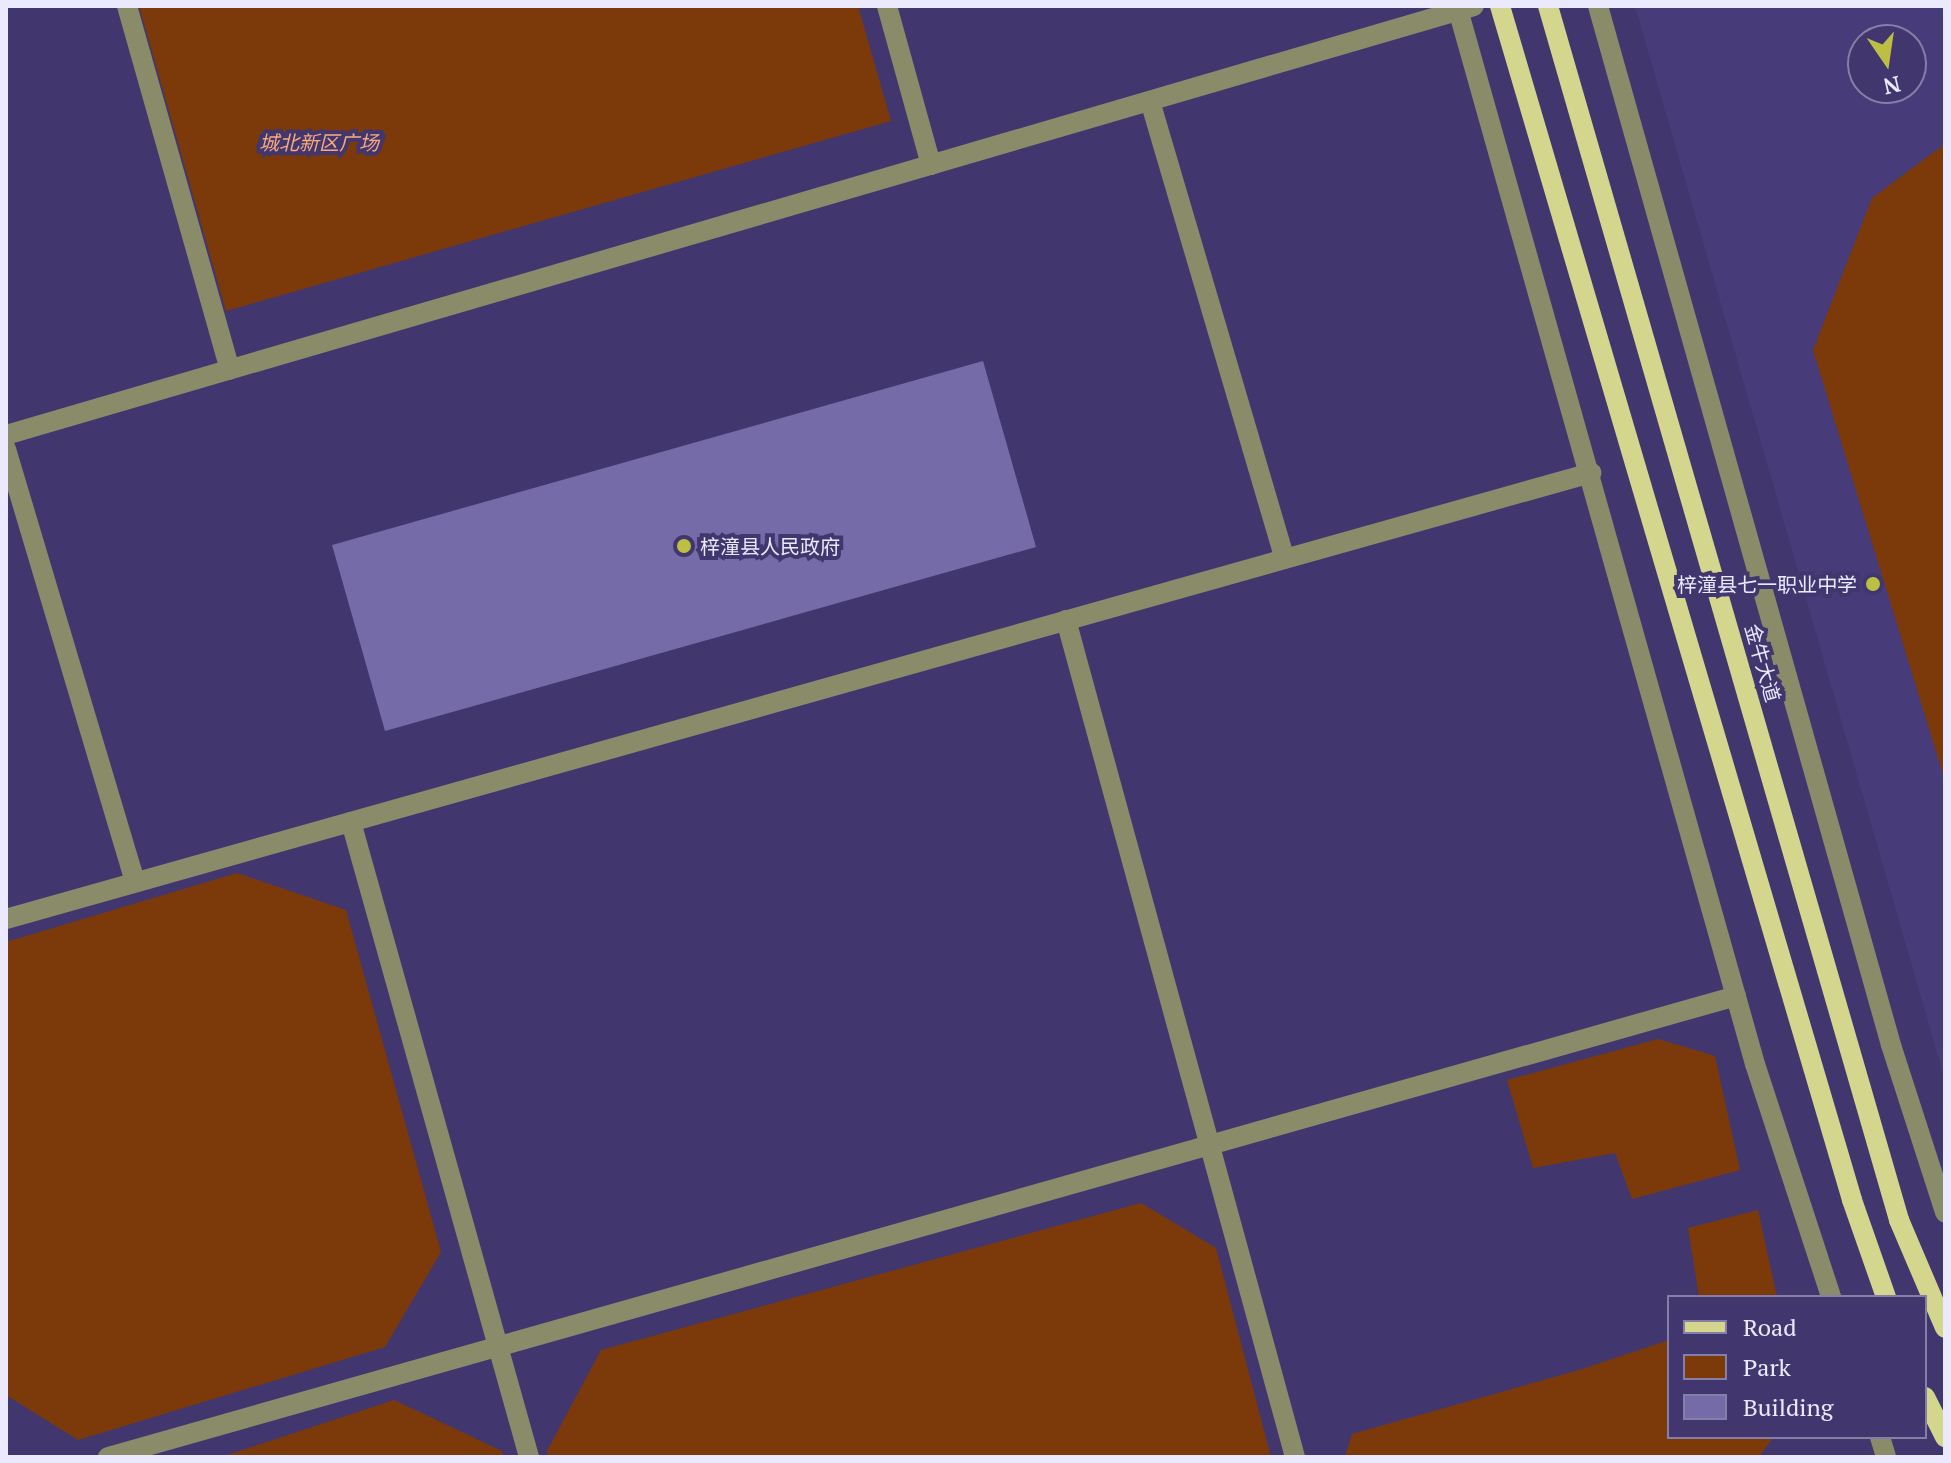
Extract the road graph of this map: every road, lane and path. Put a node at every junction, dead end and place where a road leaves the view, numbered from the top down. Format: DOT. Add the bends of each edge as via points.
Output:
graph roads {
  1 [pos="127,6"];
  2 [pos="887,6"];
  3 [pos="1500,6"];
  4 [pos="1548,6"];
  5 [pos="1598,6"];
  6 [pos="1463,8"];
  7 [pos="1150,101"];
  8 [pos="931,165"];
  9 [pos="230,370"];
  10 [pos="6,435"];
  11 [pos="6,449"];
  12 [pos="1591,473"];
  13 [pos="1285,559"];
  14 [pos="1066,620"];
  15 [pos="351,822"];
  16 [pos="135,882"];
  17 [pos="6,919"];
  18 [pos="1736,996"];
  19 [pos="1209,1145"];
  20 [pos="1945,1212"];
  21 [pos="1830,1295"];
  22 [pos="1885,1295"];
  23 [pos="1945,1328"];
  24 [pos="498,1346"];
  25 [pos="1927,1401"];
  26 [pos="1945,1437"];
  27 [pos="108,1457"];
  28 [pos="529,1457"];
  29 [pos="1295,1457"];
  1 -- 9 [label="street"];
  2 -- 8 [label="street"];
  3 -- 22 [label="main road" via="1843,1170"];
  4 -- 23 [label="main road, 金牛大道" via="1899,1220"];
  5 -- 20 [label="street" via="1891,1045"];
  6 -- 7 [label="street"];
  6 -- 12 [label="street"];
  7 -- 8 [label="street"];
  7 -- 13 [label="street"];
  8 -- 9 [label="street"];
  9 -- 10 [label="street"];
  11 -- 16 [label="street"];
  12 -- 13 [label="street"];
  12 -- 18 [label="street"];
  13 -- 14 [label="street"];
  14 -- 15 [label="street"];
  14 -- 19 [label="street"];
  15 -- 16 [label="street"];
  15 -- 24 [label="street"];
  16 -- 17 [label="street"];
  18 -- 19 [label="street"];
  18 -- 21 [label="street"];
  19 -- 24 [label="street"];
  19 -- 29 [label="street"];
  24 -- 27 [label="street"];
  24 -- 28 [label="street"];
  25 -- 26 [label="main road"];
}
